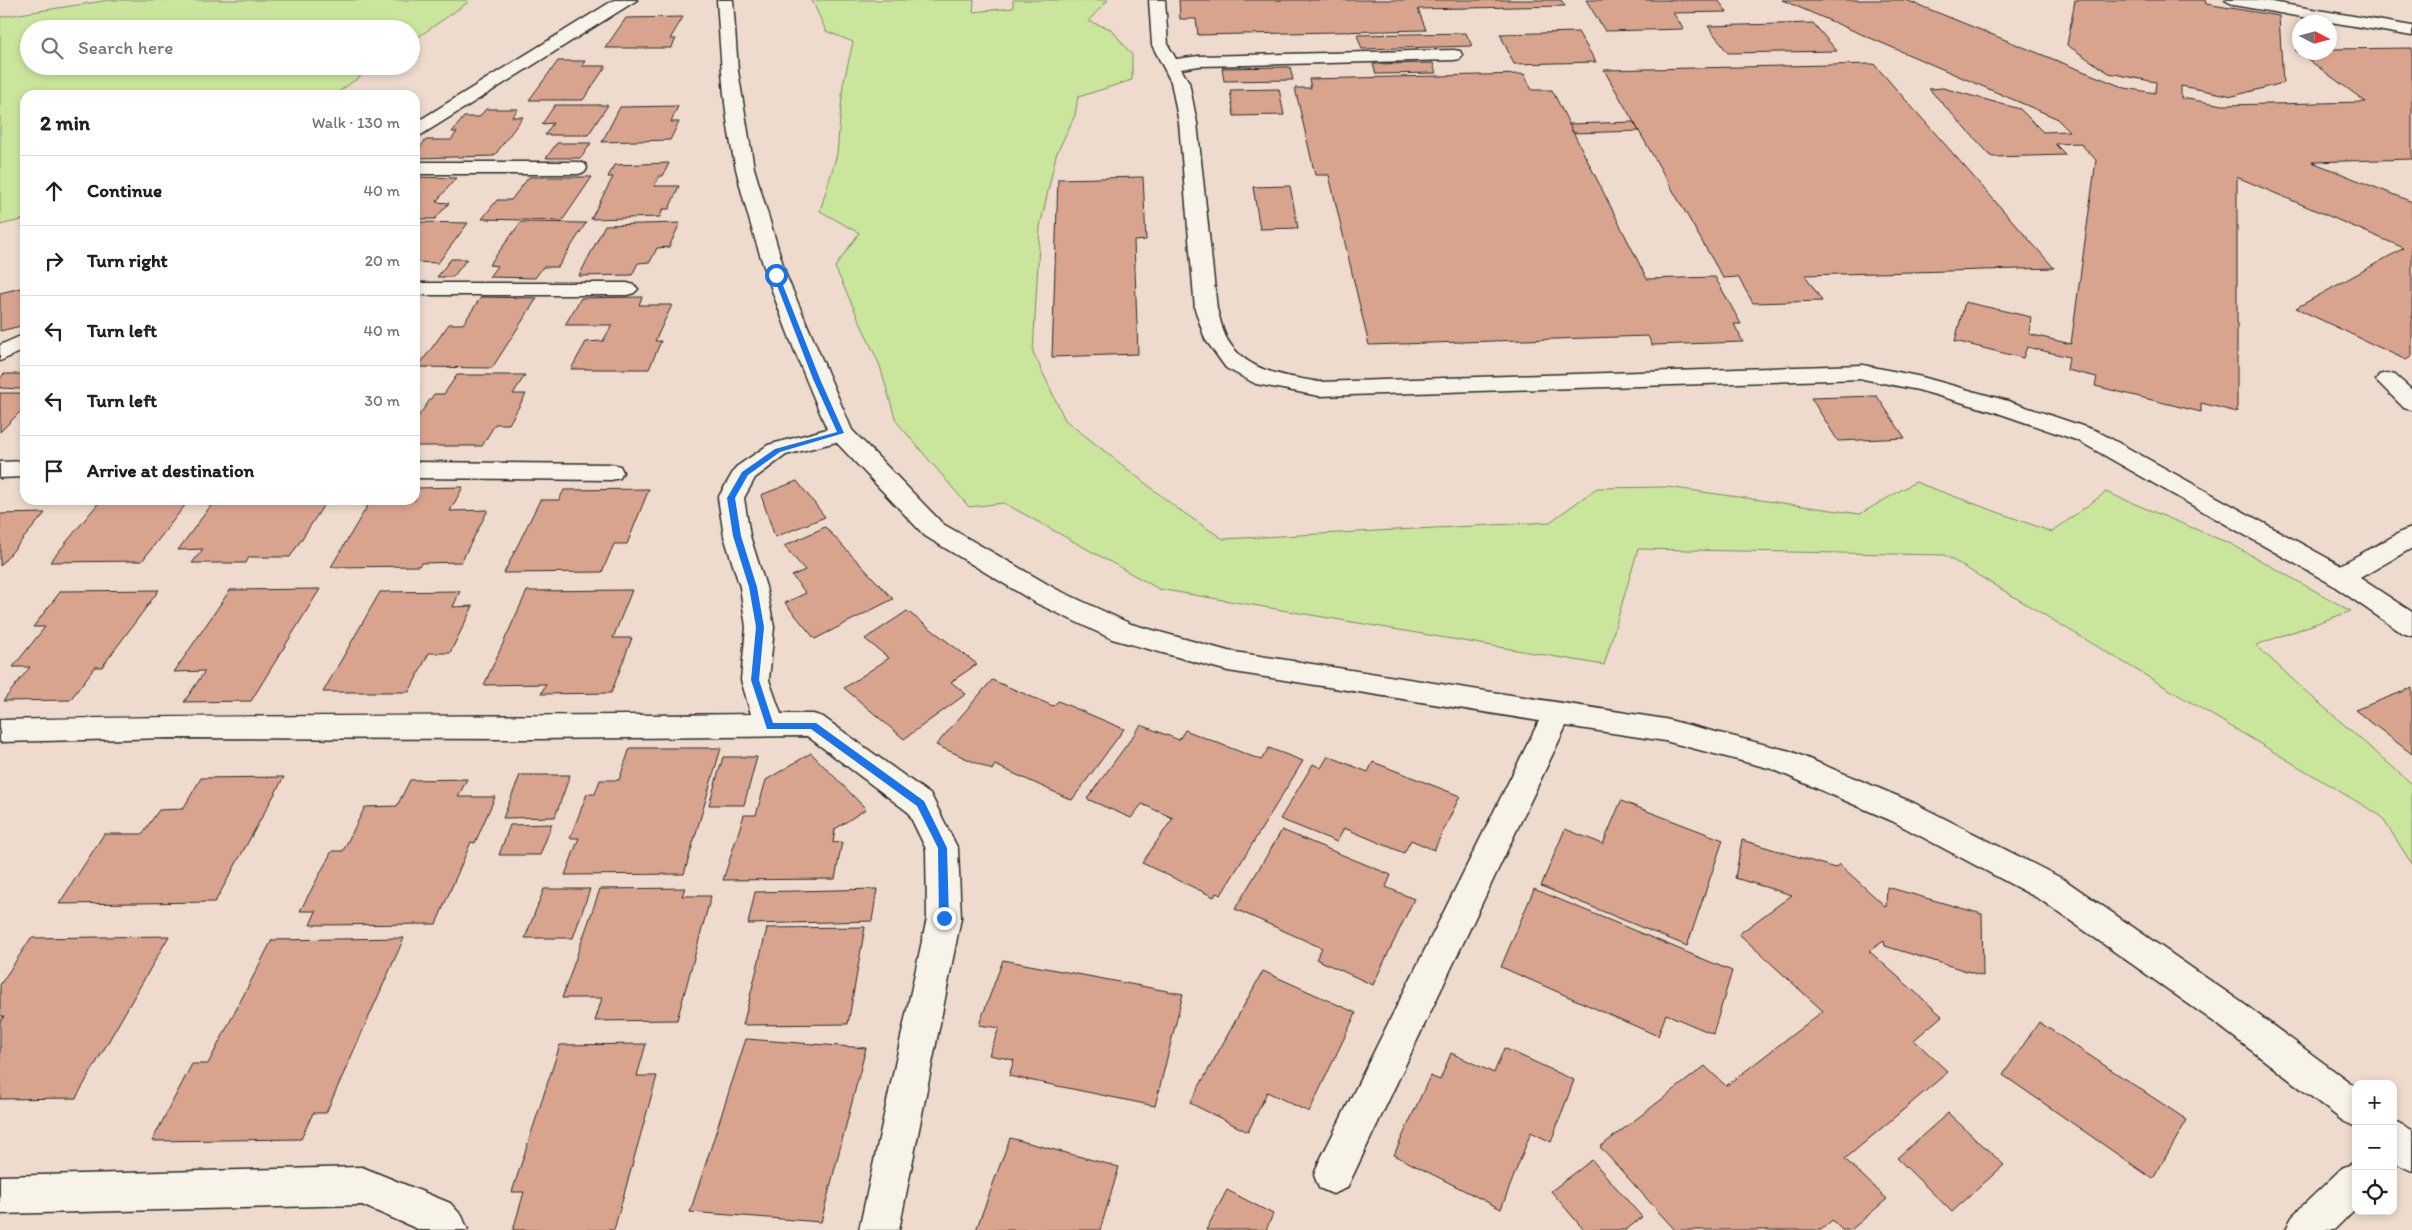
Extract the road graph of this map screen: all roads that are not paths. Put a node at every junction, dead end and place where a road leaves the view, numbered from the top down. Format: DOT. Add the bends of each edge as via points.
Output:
graph roads {
  1 [pos="629,0"];
  2 [pos="725,0"];
  3 [pos="1157,0"];
  4 [pos="2233,0"];
  5 [pos="2412,31"];
  6 [pos="1454,55"];
  7 [pos="1170,64"];
  8 [pos="420,129"];
  9 [pos="420,168"];
  10 [pos="578,168"];
  11 [pos="420,289"];
  12 [pos="627,289"];
  13 [pos="20,344"];
  14 [pos="0,354"];
  15 [pos="2387,380"];
  16 [pos="2412,403"];
  17 [pos="841,433"];
  18 [pos="20,469"];
  19 [pos="0,470"];
  20 [pos="420,470"];
  21 [pos="611,472"];
  22 [pos="2412,537"];
  23 [pos="2340,578"];
  24 [pos="2412,626"];
  25 [pos="1557,714"];
  26 [pos="770,726"];
  27 [pos="0,731"];
  28 [pos="2352,1106"];
  29 [pos="1333,1175"];
  30 [pos="2352,1185"];
  31 [pos="0,1195"];
  32 [pos="448,1230"];
  33 [pos="879,1230"];
  34 [pos="2306,1230"];
  1 -- 8 [label="street"];
  2 -- 17 [label="street" via="730,71 745,168 776,275 816,379"];
  3 -- 7 [label="street" via="1160,45"];
  4 -- 5 [label="street"];
  6 -- 7 [label="street"];
  7 -- 23 [label="street" via="1180,82 1188,123 1206,310 1216,339 1234,363 1264,379 1319,390 1863,372 1922,384 2000,406 2088,436"];
  9 -- 10 [label="street"];
  11 -- 12 [label="street"];
  13 -- 14 [label="street"];
  15 -- 16 [label="street"];
  17 -- 25 [label="street" via="934,530 1046,596 1122,632 1228,661"];
  17 -- 26 [label="street" via="777,450 745,473 731,498 760,627 755,680"];
  18 -- 19 [label="street"];
  20 -- 21 [label="street"];
  22 -- 23 [label="street"];
  23 -- 24 [label="street"];
  25 -- 28 [label="street" via="1665,730 1779,759 1903,812 2053,890 2228,1013"];
  25 -- 29 [label="street"];
  26 -- 27 [label="street" via="170,726"];
  26 -- 33 [label="street" via="813,725 920,804 942,848 944,918"];
  30 -- 34 [label="street"];
  31 -- 32 [label="street" via="362,1186 436,1217"];
}
